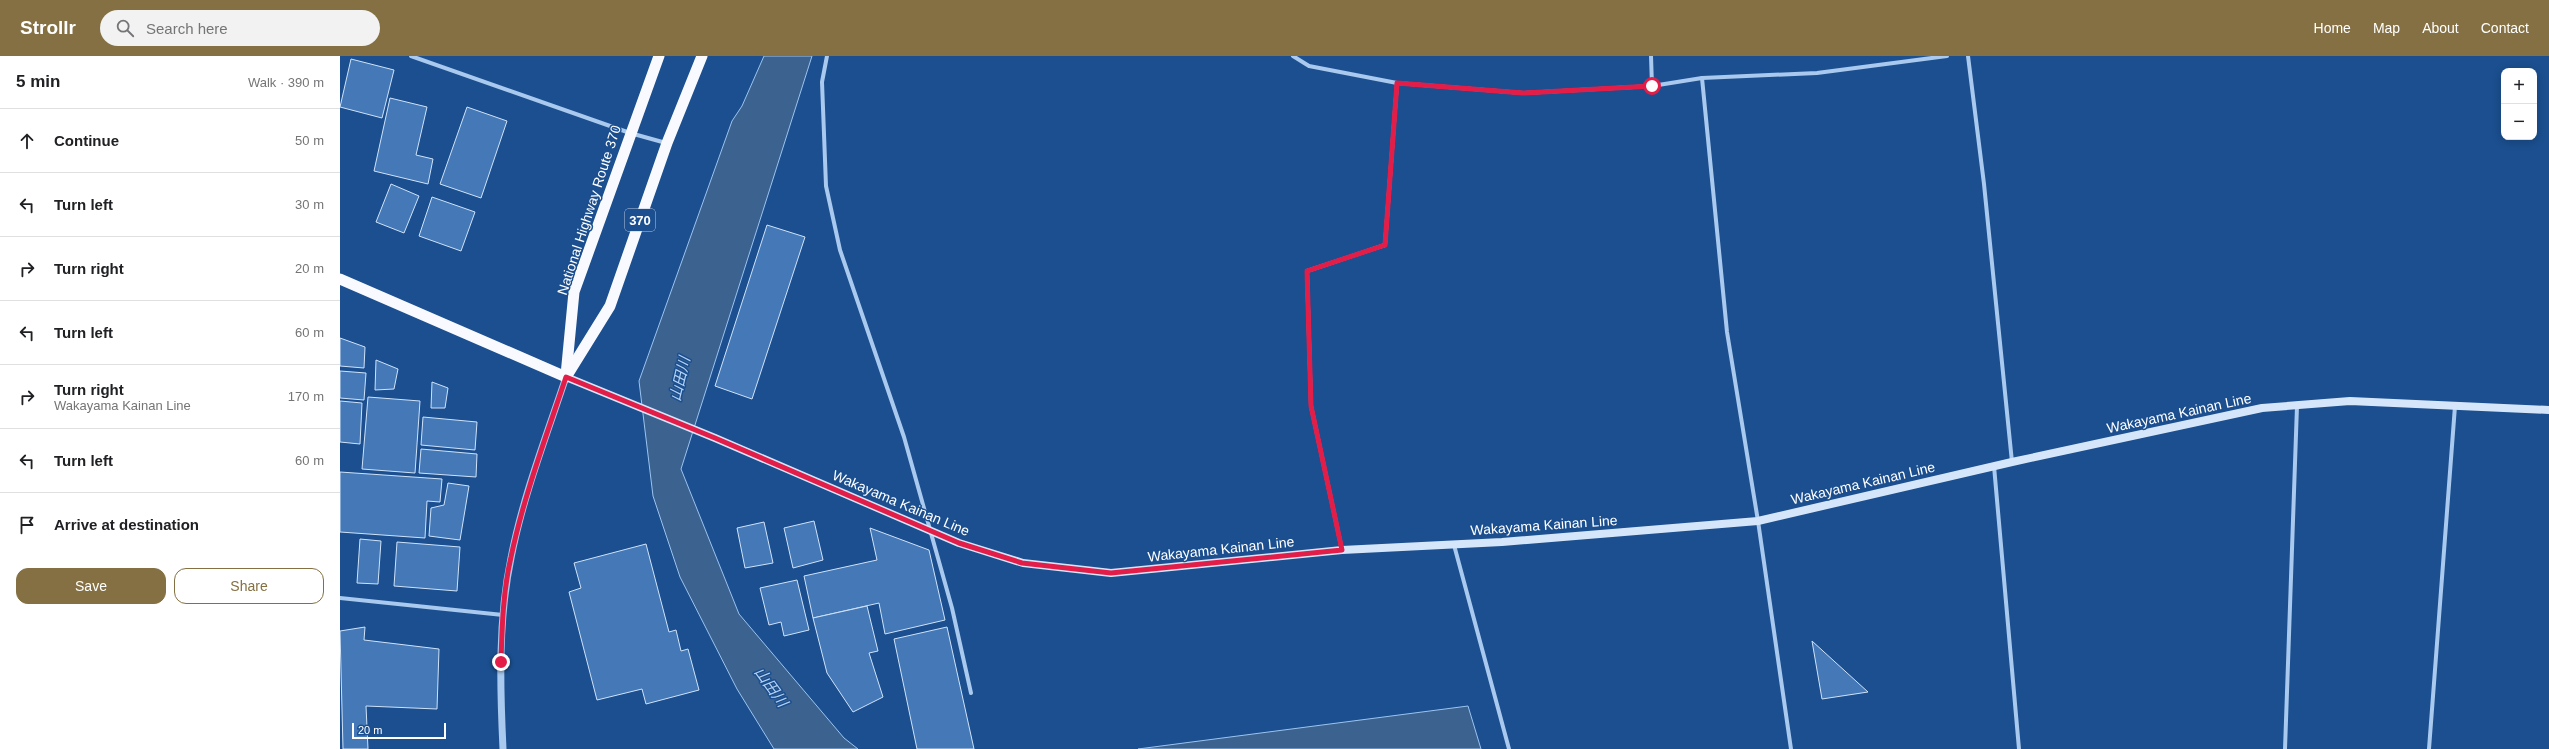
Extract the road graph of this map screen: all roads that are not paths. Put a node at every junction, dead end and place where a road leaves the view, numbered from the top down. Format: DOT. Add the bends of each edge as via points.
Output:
graph roads {
  1 [pos="411,56"];
  2 [pos="659,56"];
  3 [pos="702,56"];
  4 [pos="827,56"];
  5 [pos="1293,56"];
  6 [pos="1651,56"];
  7 [pos="1947,56"];
  8 [pos="1968,56"];
  9 [pos="1702,78"];
  10 [pos="1397,83"];
  11 [pos="1652,86"];
  12 [pos="630,133"];
  13 [pos="667,143"];
  14 [pos="340,279"];
  15 [pos="566,377"];
  16 [pos="2297,405"];
  17 [pos="2455,405"];
  18 [pos="2549,410"];
  19 [pos="2012,462"];
  20 [pos="1994,466"];
  21 [pos="1758,521"];
  22 [pos="930,531"];
  23 [pos="1454,545"];
  24 [pos="1342,550"];
  25 [pos="340,598"];
  26 [pos="503,615"];
  27 [pos="971,693"];
  28 [pos="503,749"];
  29 [pos="1509,749"];
  30 [pos="1791,749"];
  31 [pos="2019,749"];
  32 [pos="2285,749"];
  33 [pos="2429,749"];
  1 -- 12 [label="street"];
  2 -- 12 [label="highway, National Highway Route 370 / 370"];
  3 -- 13 [label="highway, 370"];
  4 -- 22 [label="street" via="822,82 827,193 840,250 904,437"];
  5 -- 10 [label="street" via="1309,66"];
  6 -- 11 [label="street"];
  7 -- 9 [label="street" via="1817,73"];
  8 -- 19 [label="street" via="1984,184"];
  9 -- 11 [label="street"];
  9 -- 21 [label="street" via="1727,332"];
  10 -- 11 [label="street" via="1523,93"];
  10 -- 24 [label="street" via="1385,245 1307,271 1311,406"];
  12 -- 13 [label="street"];
  12 -- 15 [label="highway, National Highway Route 370 / 370" via="574,292"];
  13 -- 15 [label="highway, 370" via="610,306"];
  14 -- 15 [label="highway"];
  15 -- 22 [label="main road, Wakayama Kainan Line"];
  15 -- 26 [label="street" via="525,499 510,558"];
  16 -- 17 [label="main road, Wakayama Kainan Line" via="2350,402"];
  16 -- 19 [label="main road, Wakayama Kainan Line" via="2262,408"];
  16 -- 32 [label="street"];
  17 -- 18 [label="main road, Wakayama Kainan Line"];
  17 -- 33 [label="street"];
  19 -- 20 [label="main road, Wakayama Kainan Line"];
  20 -- 21 [label="main road, Wakayama Kainan Line"];
  20 -- 31 [label="street"];
  21 -- 23 [label="main road, Wakayama Kainan Line"];
  21 -- 30 [label="street"];
  22 -- 24 [label="main road, Wakayama Kainan Line" via="1022,563 1111,573"];
  22 -- 27 [label="street"];
  23 -- 24 [label="main road, Wakayama Kainan Line"];
  23 -- 29 [label="street"];
  25 -- 26 [label="street"];
  26 -- 28 [label="street"];
}
